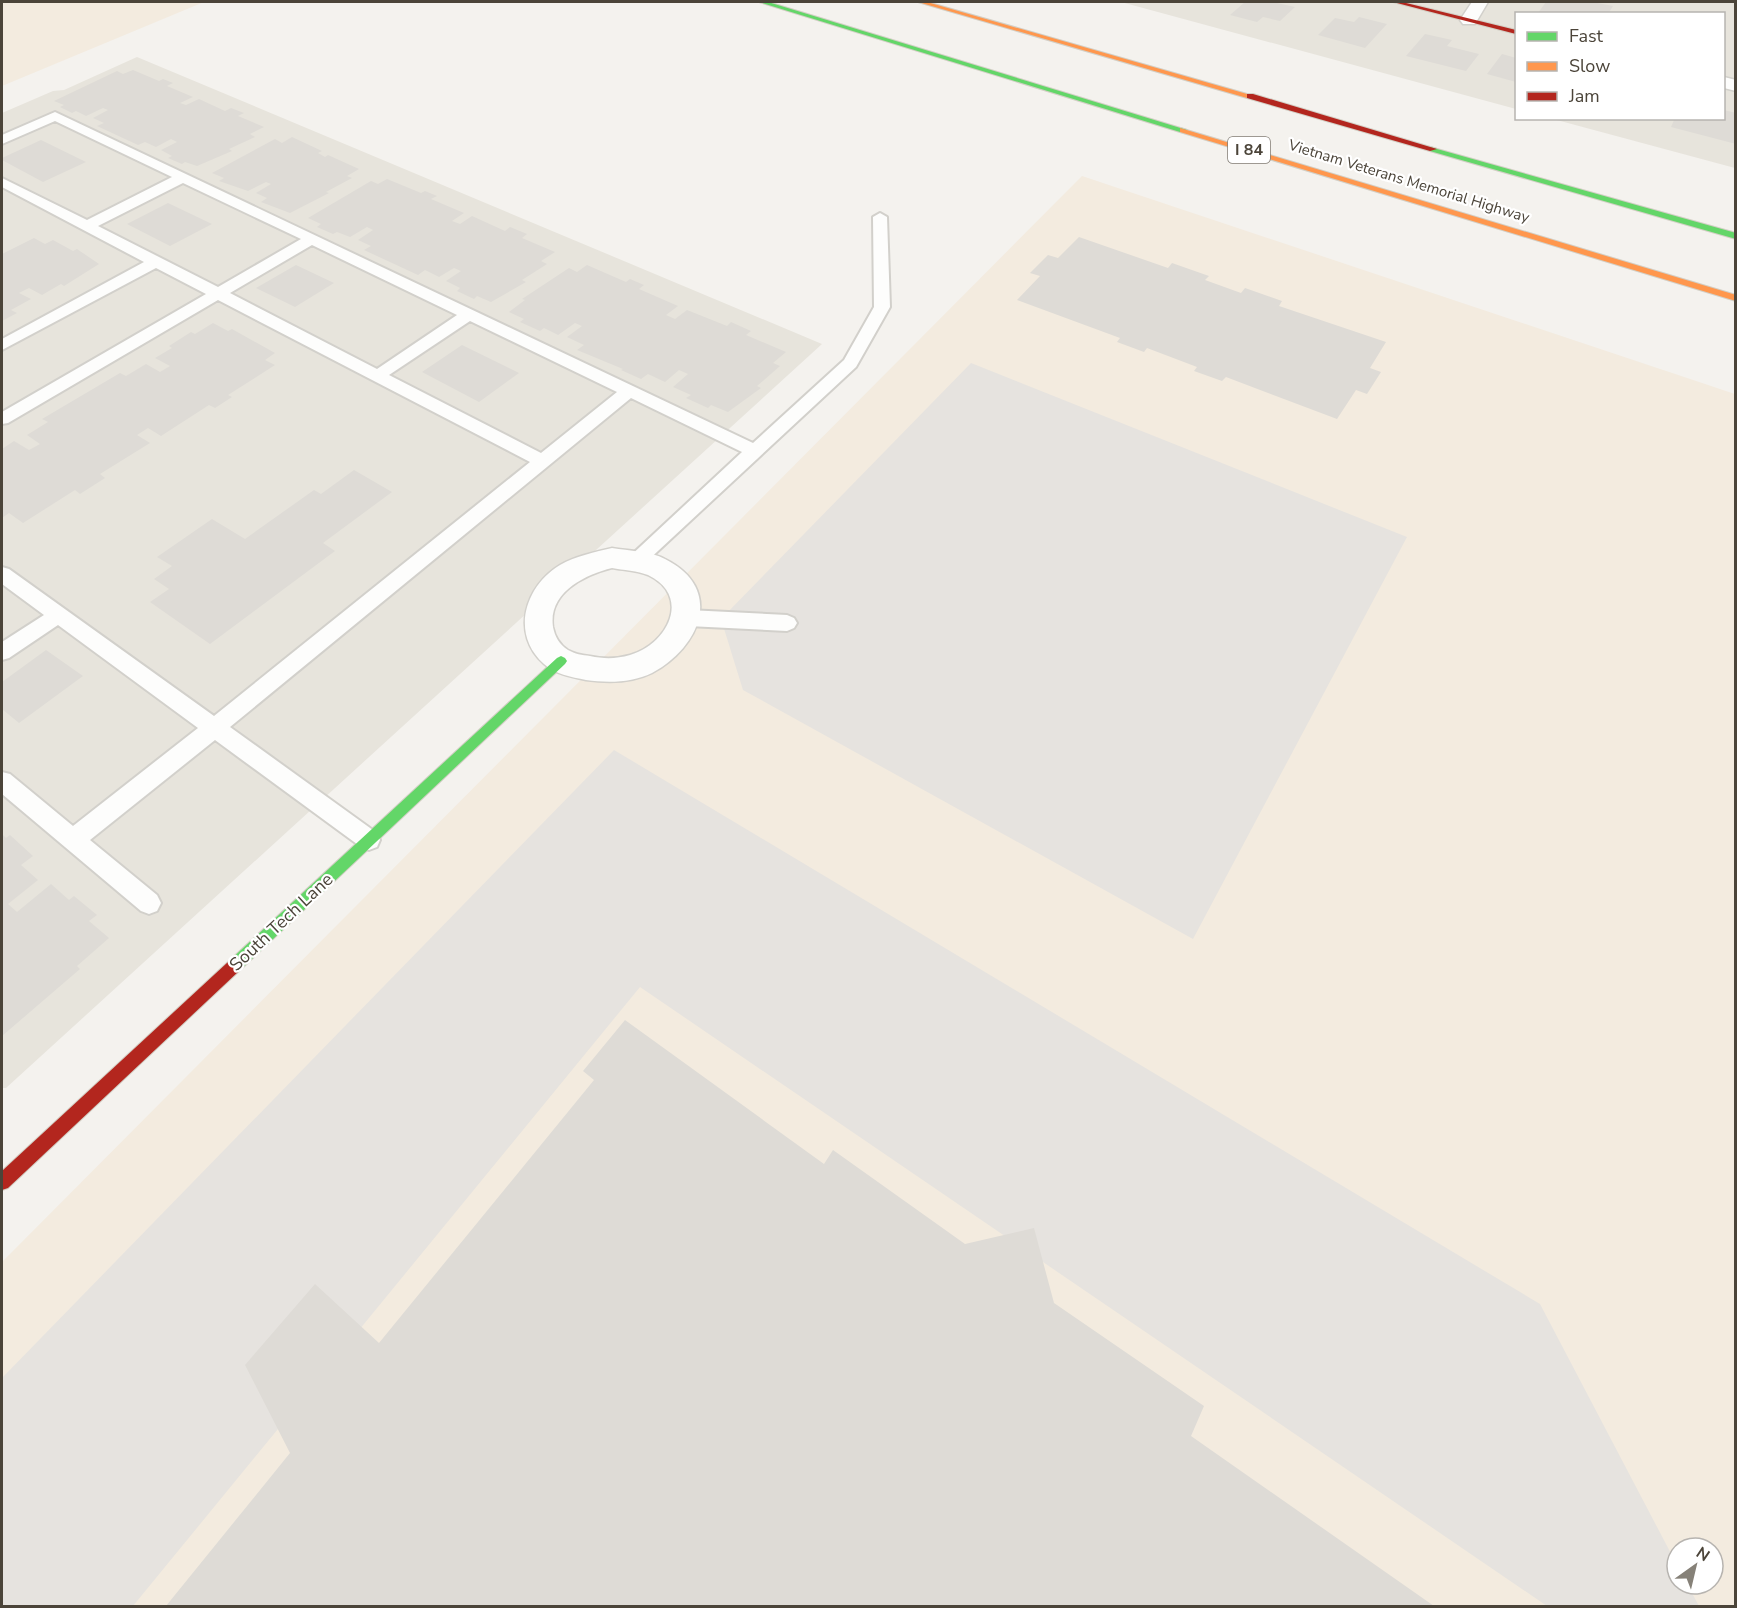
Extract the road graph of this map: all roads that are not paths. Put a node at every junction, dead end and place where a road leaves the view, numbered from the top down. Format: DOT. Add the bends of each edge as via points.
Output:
graph roads {
  1 [pos="762,2"];
  2 [pos="921,2"];
  3 [pos="1396,2"];
  4 [pos="1480,2"];
  5 [pos="1469,20"];
  6 [pos="1515,32"];
  7 [pos="2,140"];
  8 [pos="183,177"];
  9 [pos="2,182"];
  10 [pos="880,217"];
  11 [pos="87,226"];
  12 [pos="1736,236"];
  13 [pos="312,239"];
  14 [pos="155,262"];
  15 [pos="218,294"];
  16 [pos="1736,298"];
  17 [pos="469,314"];
  18 [pos="2,345"];
  19 [pos="377,376"];
  20 [pos="630,390"];
  21 [pos="2,418"];
  22 [pos="755,451"];
  23 [pos="542,461"];
  24 [pos="637,559"];
  25 [pos="2,574"];
  26 [pos="58,615"];
  27 [pos="688,618"];
  28 [pos="786,623"];
  29 [pos="2,652"];
  30 [pos="561,661"];
  31 [pos="214,728"];
  32 [pos="2,781"];
  33 [pos="73,840"];
  34 [pos="369,840"];
  35 [pos="149,903"];
  36 [pos="2,1182"];
  1 -- 16 [label="main road, Vietnam Veterans Memorial Highway / I 84"];
  2 -- 12 [label="main road, Vietnam Veterans Memorial Highway"];
  3 -- 5 [label="main road"];
  4 -- 5 [label="street"];
  5 -- 6 [label="main road"];
  7 -- 8 [label="lane" via="55,116"];
  8 -- 11 [label="lane"];
  8 -- 13 [label="lane"];
  9 -- 11 [label="lane"];
  10 -- 22 [label="lane" via="882,307 850,363"];
  11 -- 14 [label="lane"];
  13 -- 15 [label="lane"];
  13 -- 17 [label="lane"];
  14 -- 15 [label="lane"];
  14 -- 18 [label="lane"];
  15 -- 19 [label="lane"];
  15 -- 21 [label="lane"];
  17 -- 19 [label="lane"];
  17 -- 20 [label="lane"];
  19 -- 23 [label="lane"];
  20 -- 22 [label="lane"];
  20 -- 23 [label="lane"];
  22 -- 24 [label="lane"];
  23 -- 31 [label="lane"];
  24 -- 27 [label="street" via="672,574 683,586"];
  24 -- 30 [label="street" via="612,558 588,564 566,575 549,591 539,610 537,629 545,647"];
  25 -- 26 [label="lane"];
  26 -- 29 [label="lane"];
  26 -- 31 [label="lane"];
  27 -- 28 [label="lane"];
  27 -- 30 [label="street" via="673,643 637,666 611,672 584,670"];
  30 -- 34 [label="main road, South Tech Lane"];
  31 -- 33 [label="lane"];
  31 -- 34 [label="lane"];
  32 -- 33 [label="lane"];
  33 -- 35 [label="lane"];
  34 -- 36 [label="main road, South Tech Lane"];
}
